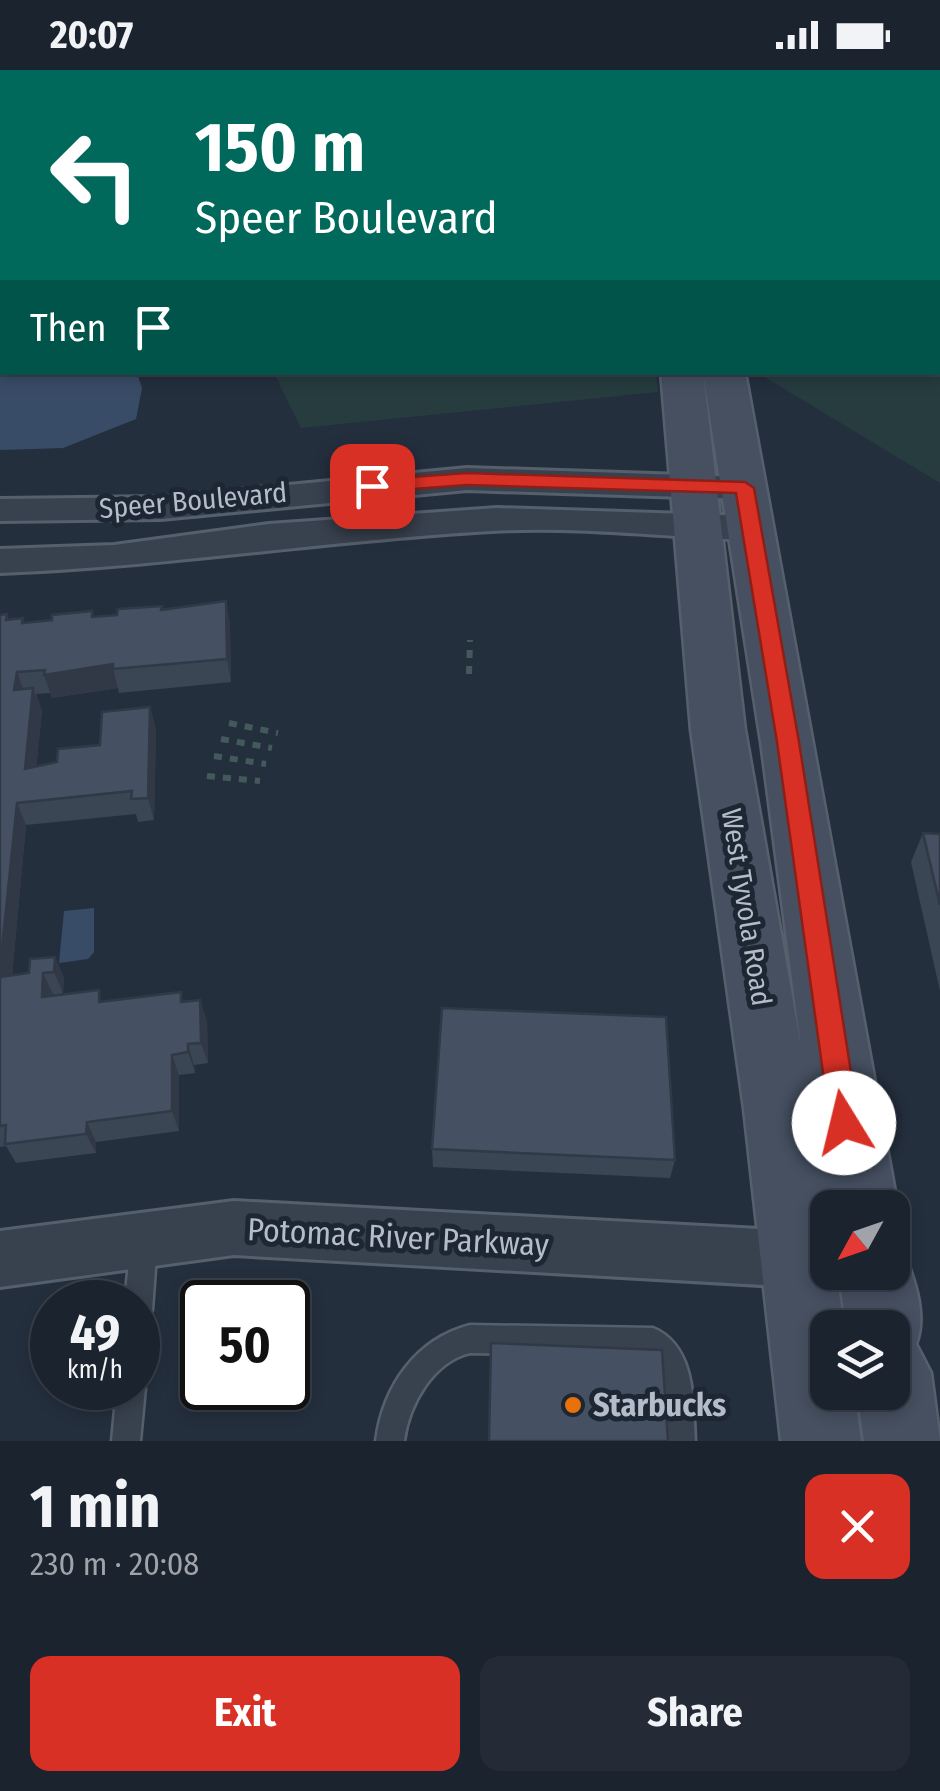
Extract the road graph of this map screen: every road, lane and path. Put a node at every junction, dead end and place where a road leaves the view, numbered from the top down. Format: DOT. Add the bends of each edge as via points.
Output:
graph roads {
  1 [pos="683,375"];
  2 [pos="724,375"];
  3 [pos="722,507"];
  4 [pos="0,510"];
  5 [pos="0,561"];
  6 [pos="470,640"];
  7 [pos="468,674"];
  8 [pos="230,722"];
  9 [pos="278,733"];
  10 [pos="222,739"];
  11 [pos="272,748"];
  12 [pos="214,756"];
  13 [pos="266,764"];
  14 [pos="207,776"];
  15 [pos="260,781"];
  16 [pos="858,1190"];
  17 [pos="144,1240"];
  18 [pos="0,1258"];
  19 [pos="797,1259"];
  20 [pos="141,1280"];
  21 [pos="129,1410"];
  22 [pos="899,1410"];
  23 [pos="390,1434"];
  24 [pos="126,1441"];
  25 [pos="681,1441"];
  26 [pos="822,1441"];
  27 [pos="904,1441"];
  1 -- 3 [label="main road, West Tyvola Road"];
  2 -- 3 [label="main road, West Tyvola Road"];
  3 -- 4 [label="street, Speer Boulevard" via="467,479 161,508"];
  3 -- 5 [label="street" via="288,534 114,557"];
  3 -- 16 [label="main road, West Tyvola Road" via="788,742"];
  3 -- 19 [label="main road, West Tyvola Road" via="718,730"];
  6 -- 7 [label="path"];
  8 -- 9 [label="path"];
  10 -- 11 [label="path"];
  12 -- 13 [label="path"];
  14 -- 15 [label="path"];
  17 -- 18 [label="street, Potomac River Parkway"];
  17 -- 19 [label="street, Potomac River Parkway" via="234,1228"];
  17 -- 20 [label="lane"];
  19 -- 26 [label="main road, West Tyvola Road"];
  21 -- 24 [label="lane"];
  22 -- 27 [label="main road"];
  23 -- 25 [label="lane" via="423,1370 451,1344 653,1342 674,1366"];
}
